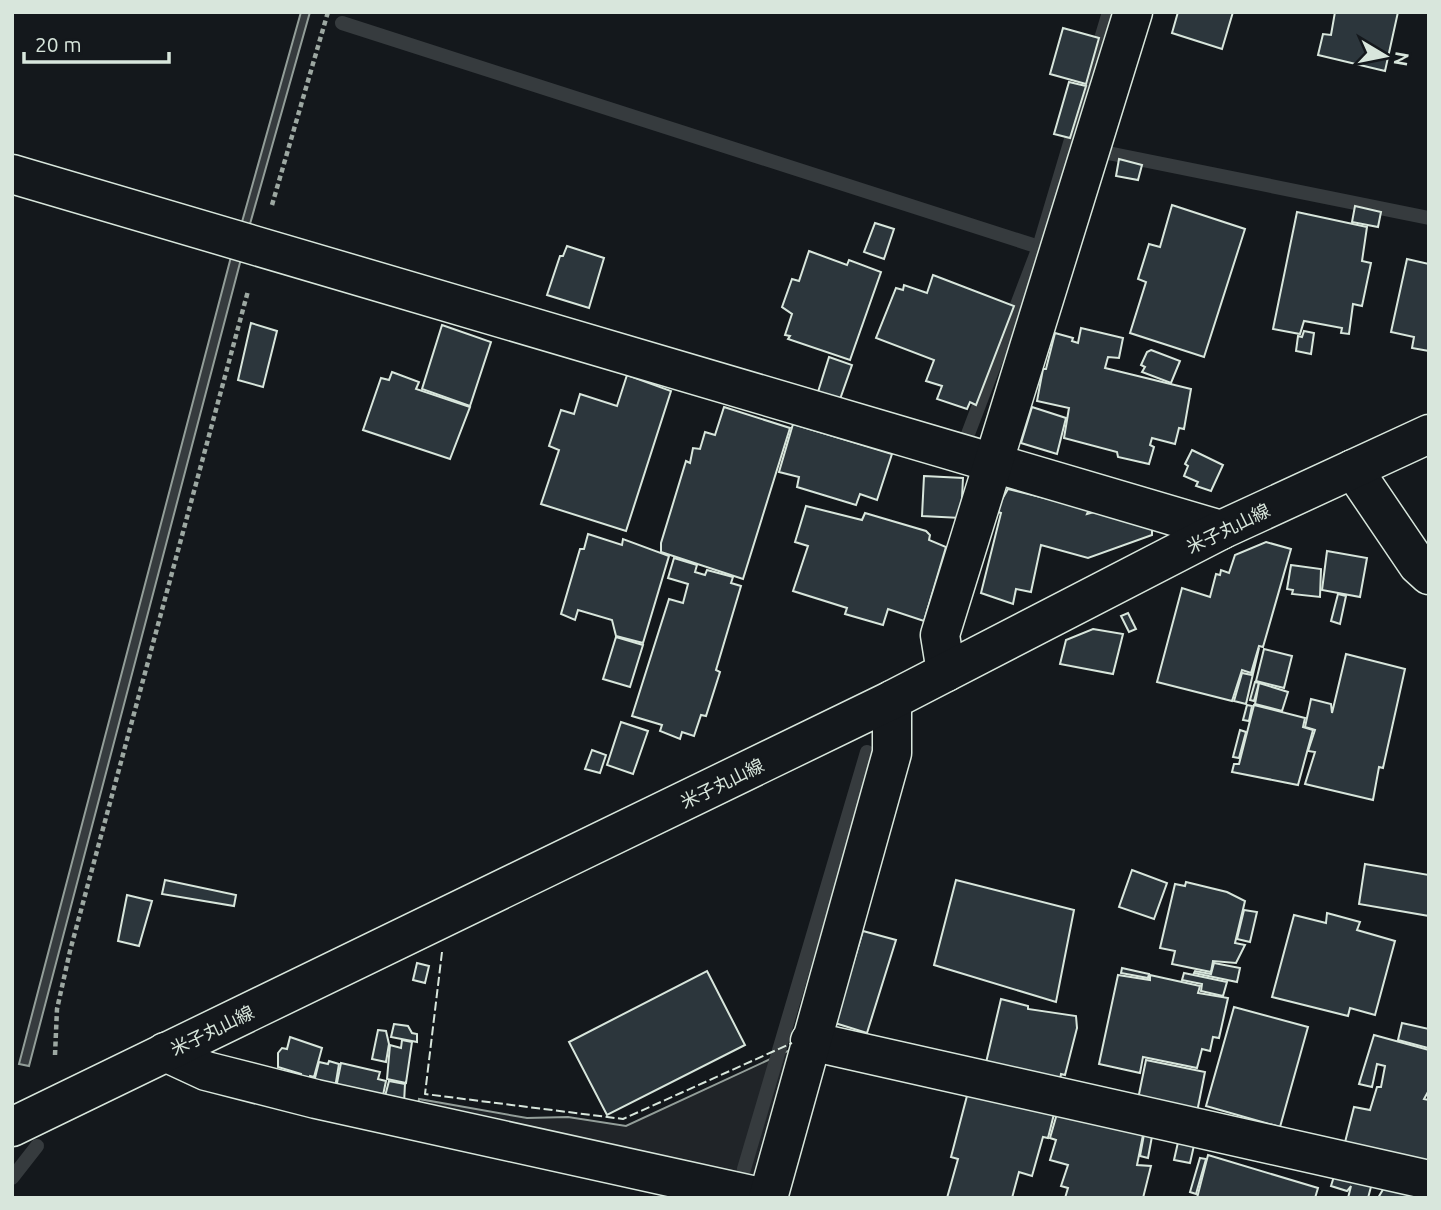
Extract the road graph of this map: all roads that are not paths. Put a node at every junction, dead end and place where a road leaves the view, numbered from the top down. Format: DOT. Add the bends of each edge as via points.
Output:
graph roads {
  1 [pos="1133,12"];
  2 [pos="12,174"];
  3 [pos="1429,434"];
  4 [pos="993,461"];
  5 [pos="1353,468"];
  6 [pos="1221,530"];
  7 [pos="1429,575"];
  8 [pos="946,672"];
  9 [pos="892,700"];
  10 [pos="810,1041"];
  11 [pos="165,1052"];
  12 [pos="12,1127"];
  13 [pos="1429,1180"];
  14 [pos="766,1198"];
  1 -- 4 [label="street"];
  2 -- 4 [label="street"];
  3 -- 5 [label="street, 米子丸山線"];
  4 -- 6 [label="street"];
  4 -- 8 [label="street" via="940,635"];
  5 -- 6 [label="street, 米子丸山線"];
  5 -- 7 [label="street"];
  6 -- 8 [label="street, 米子丸山線"];
  8 -- 9 [label="street, 米子丸山線"];
  9 -- 10 [label="street" via="892,753"];
  9 -- 11 [label="street, 米子丸山線"];
  10 -- 13 [label="street"];
  10 -- 14 [label="street"];
  11 -- 12 [label="street, 米子丸山線"];
  11 -- 14 [label="street" via="206,1071 316,1099"];
}
